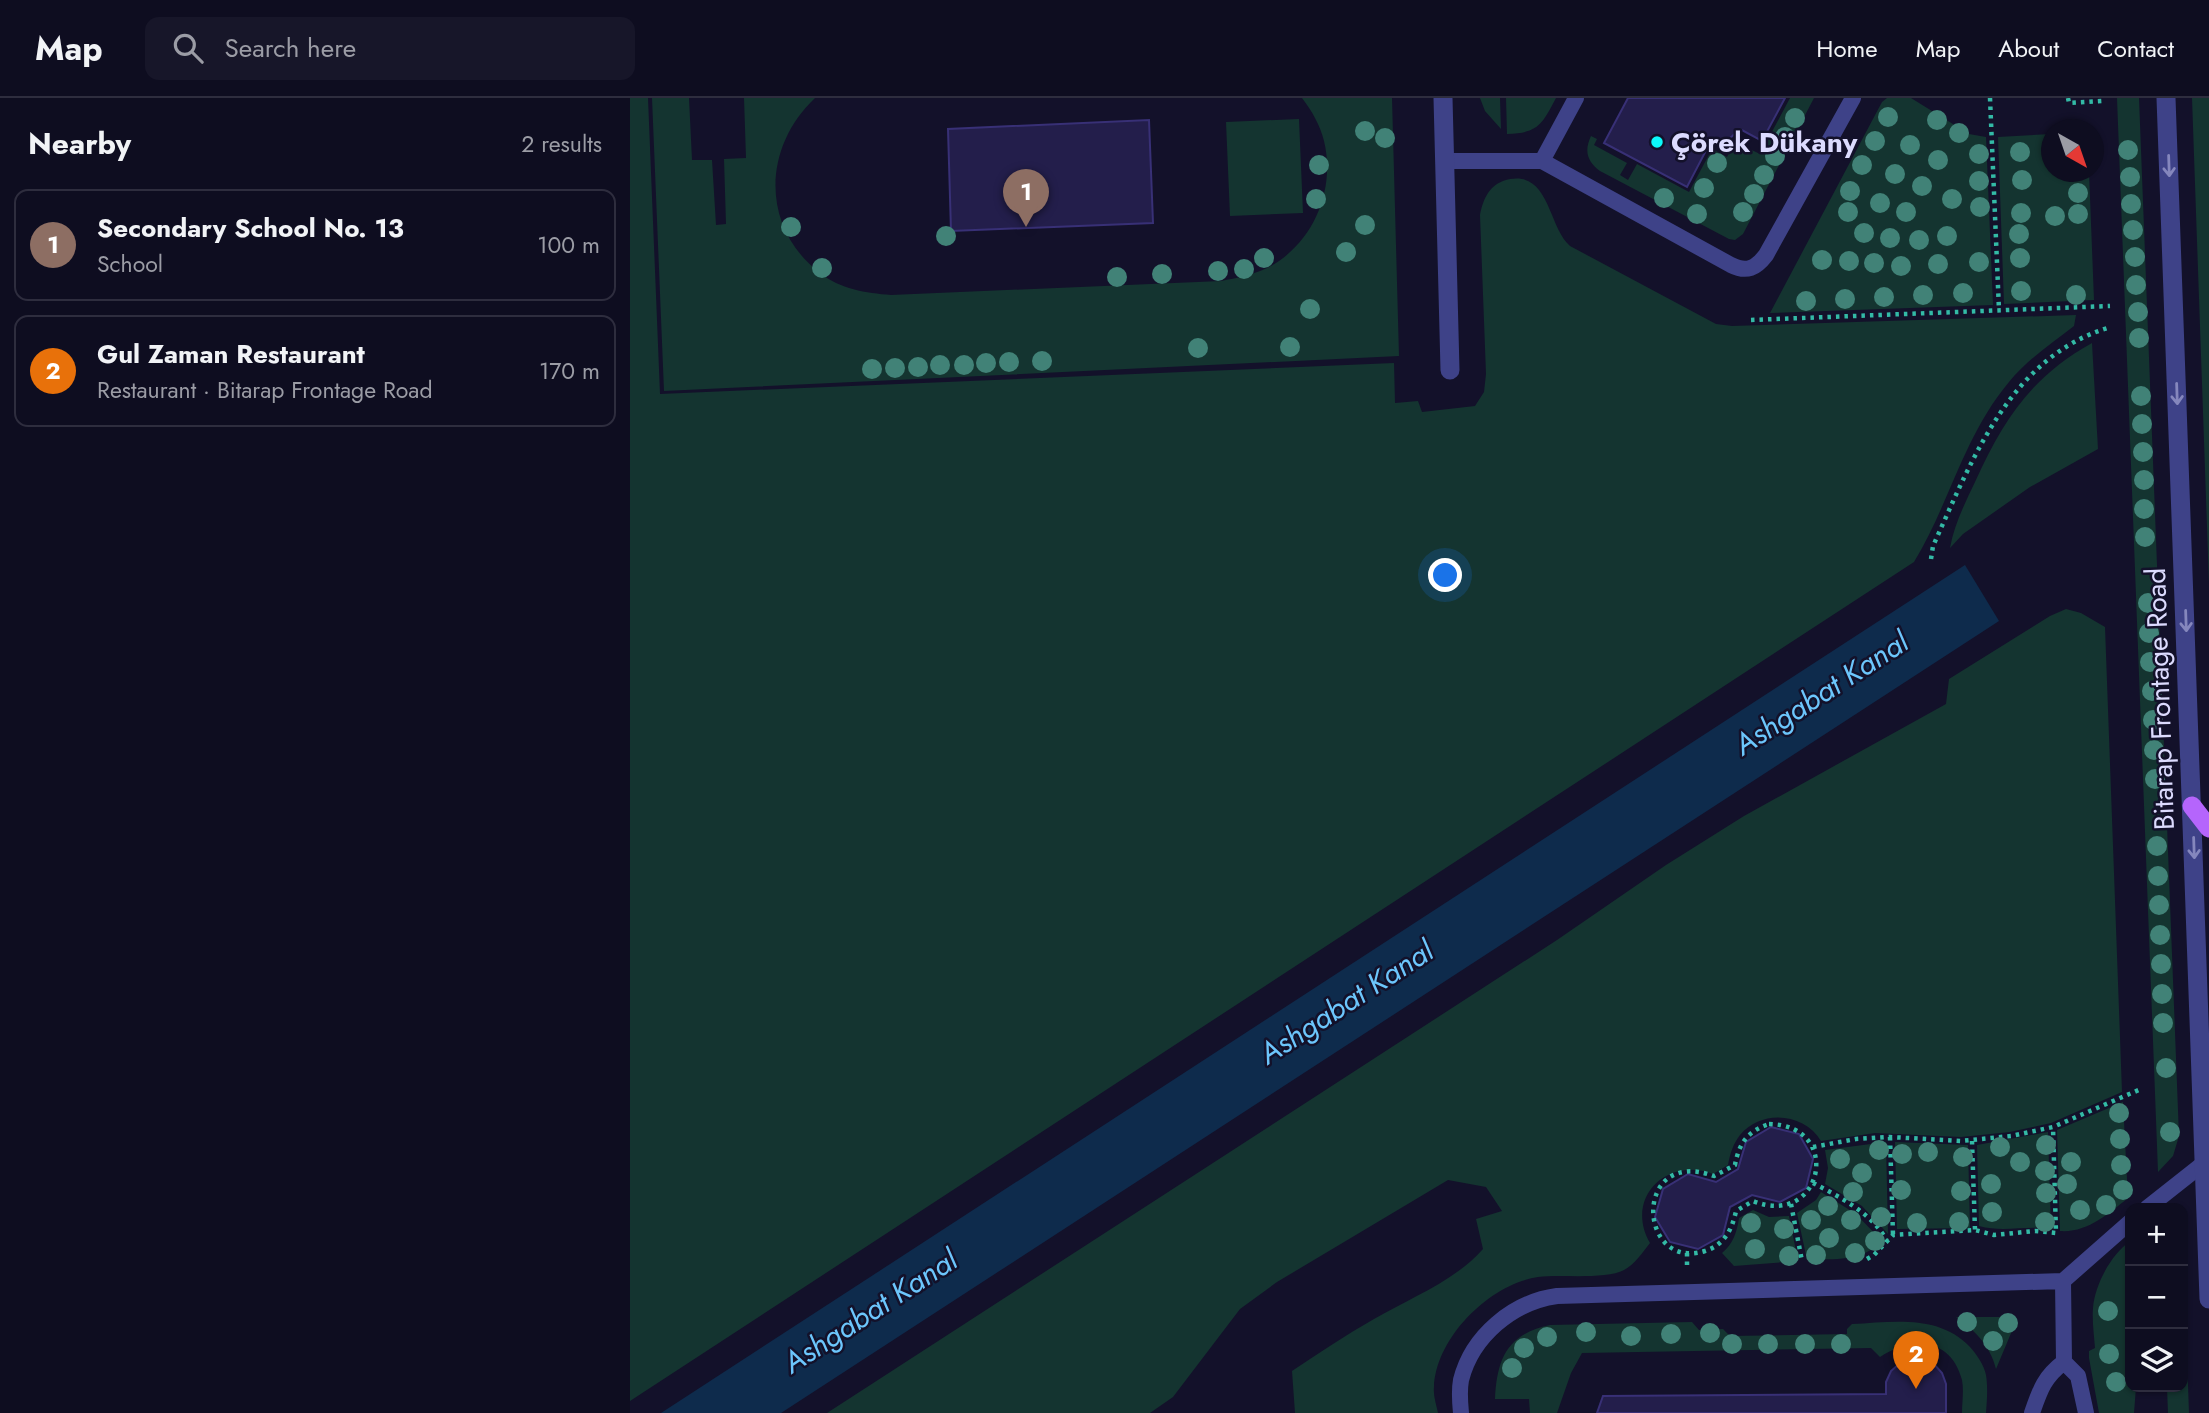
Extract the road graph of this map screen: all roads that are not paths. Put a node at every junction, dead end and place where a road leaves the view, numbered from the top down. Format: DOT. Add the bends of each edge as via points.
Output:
graph roads {
  1 [pos="1443,98"];
  2 [pos="1576,98"];
  3 [pos="1853,98"];
  4 [pos="2166,98"];
  5 [pos="1445,161"];
  6 [pos="1542,161"];
  7 [pos="1450,370"];
  8 [pos="2192,806"];
  9 [pos="2209,828"];
  10 [pos="2204,1163"];
  11 [pos="2153,1203"];
  12 [pos="2125,1226"];
  13 [pos="2063,1280"];
  14 [pos="2209,1299"];
  15 [pos="2064,1362"];
  16 [pos="1461,1413"];
  17 [pos="2032,1413"];
  18 [pos="2086,1413"];
  1 -- 5 [label="street"];
  2 -- 6 [label="lane"];
  3 -- 6 [label="lane" via="1766,255 1750,269 1731,265"];
  4 -- 8 [label="street, Bitarap Frontage Road, one-way"];
  5 -- 6 [label="lane"];
  5 -- 7 [label="street"];
  8 -- 9 [label="main road"];
  8 -- 10 [label="street, Bitarap Frontage Road, one-way"];
  10 -- 11 [label="lane"];
  10 -- 14 [label="street, Bitarap Frontage Road"];
  12 -- 13 [label="lane"];
  13 -- 15 [label="lane"];
  13 -- 16 [label="lane" via="1538,1299 1493,1326 1478,1345 1460,1384"];
  15 -- 17 [label="lane" via="2050,1373"];
  15 -- 18 [label="lane" via="2078,1376"];
}
